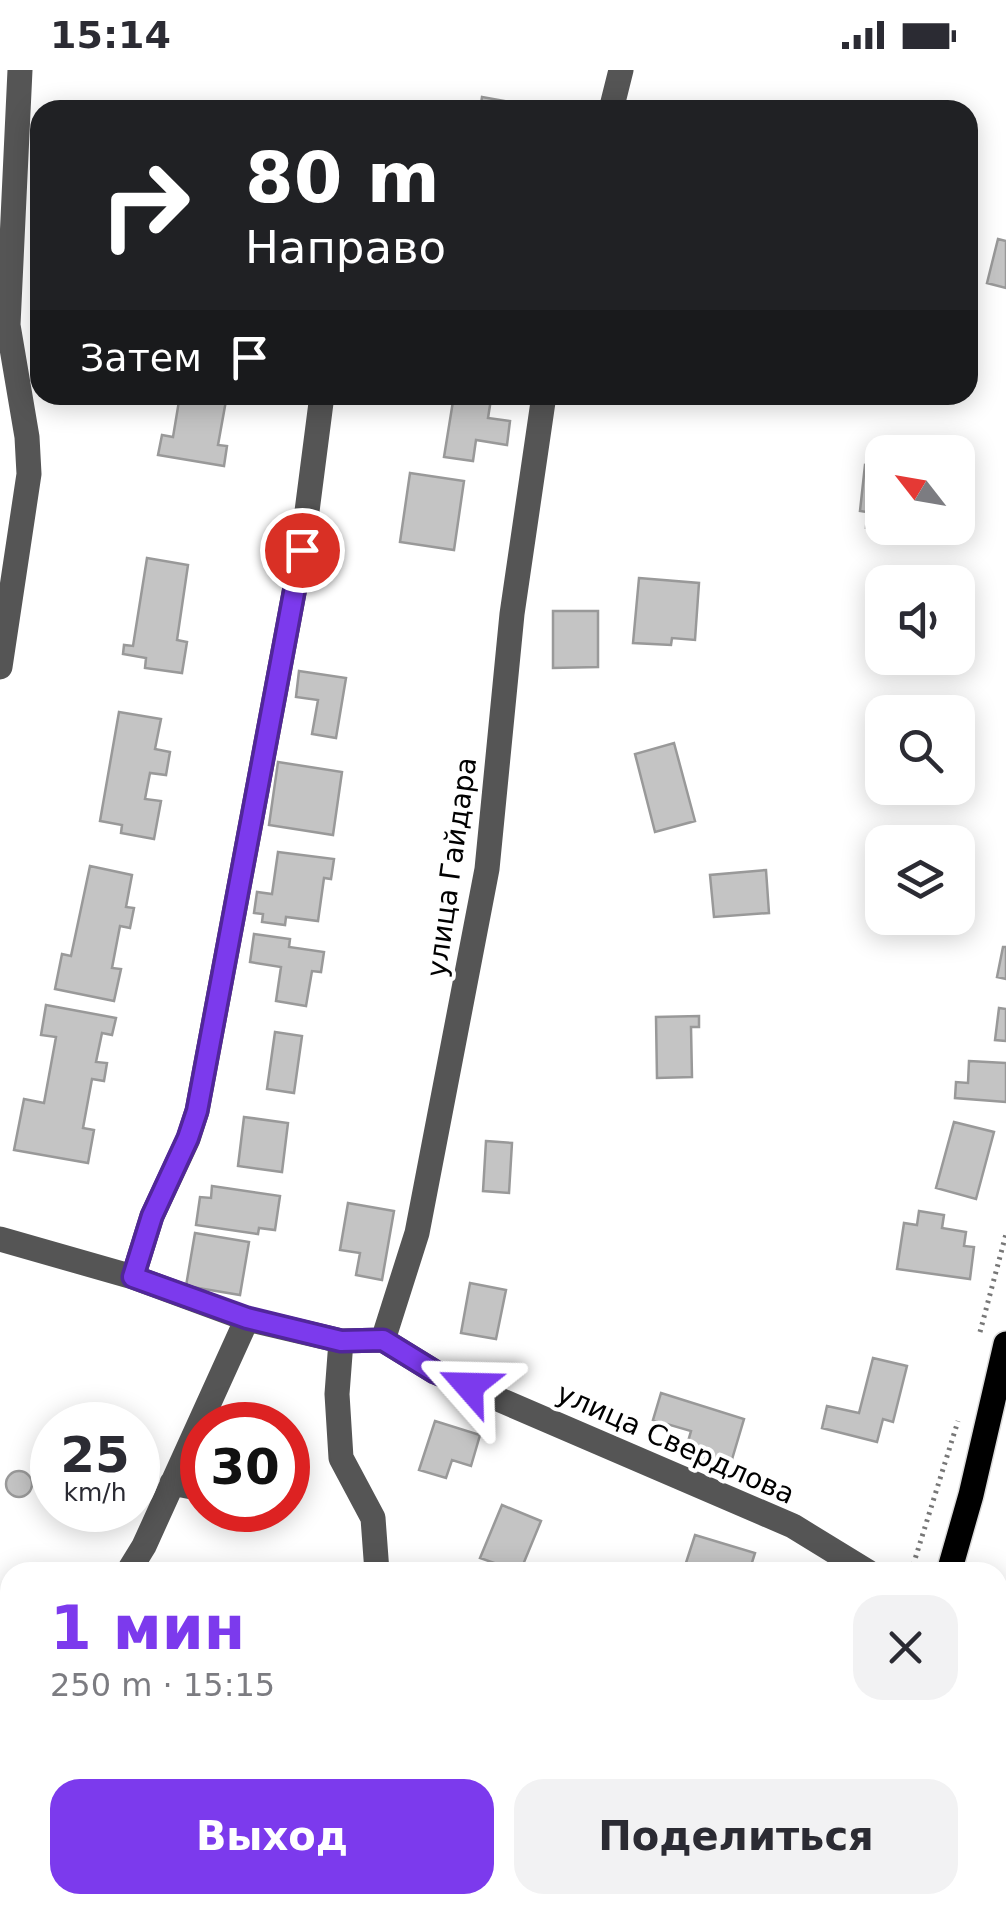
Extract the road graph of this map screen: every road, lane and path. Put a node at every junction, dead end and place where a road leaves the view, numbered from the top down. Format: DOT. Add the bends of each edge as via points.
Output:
graph roads {
  1 [pos="621,70"];
  2 [pos="13,77"];
  3 [pos="614,100"];
  4 [pos="321,405"];
  5 [pos="543,405"];
  6 [pos="0,667"];
  7 [pos="1006,1234"];
  8 [pos="0,1239"];
  9 [pos="133,1277"];
  10 [pos="247,1318"];
  11 [pos="383,1340"];
  12 [pos="341,1341"];
  13 [pos="1006,1344"];
  14 [pos="977,1346"];
  15 [pos="958,1420"];
  16 [pos="172,1483"];
  17 [pos="180,1485"];
  18 [pos="133,1562"];
  19 [pos="376,1562"];
  20 [pos="851,1562"];
  21 [pos="913,1562"];
  22 [pos="952,1562"];
  1 -- 3 [label="street"];
  2 -- 6 [label="street" via="8,325 28,474"];
  4 -- 9 [label="street" via="302,550 197,1111"];
  5 -- 11 [label="street, улица Гайдара" via="512,614 486,869 417,1233"];
  7 -- 14 [label="path"];
  8 -- 9 [label="street"];
  9 -- 10 [label="street"];
  10 -- 12 [label="street"];
  10 -- 16 [label="street"];
  11 -- 12 [label="street"];
  11 -- 20 [label="street, улица Свердлова" via="435,1372 792,1526"];
  12 -- 19 [label="street" via="341,1458 373,1518"];
  13 -- 22 [label="main road"];
  15 -- 21 [label="path"];
  16 -- 17 [label="street"];
  16 -- 18 [label="street"];
}
